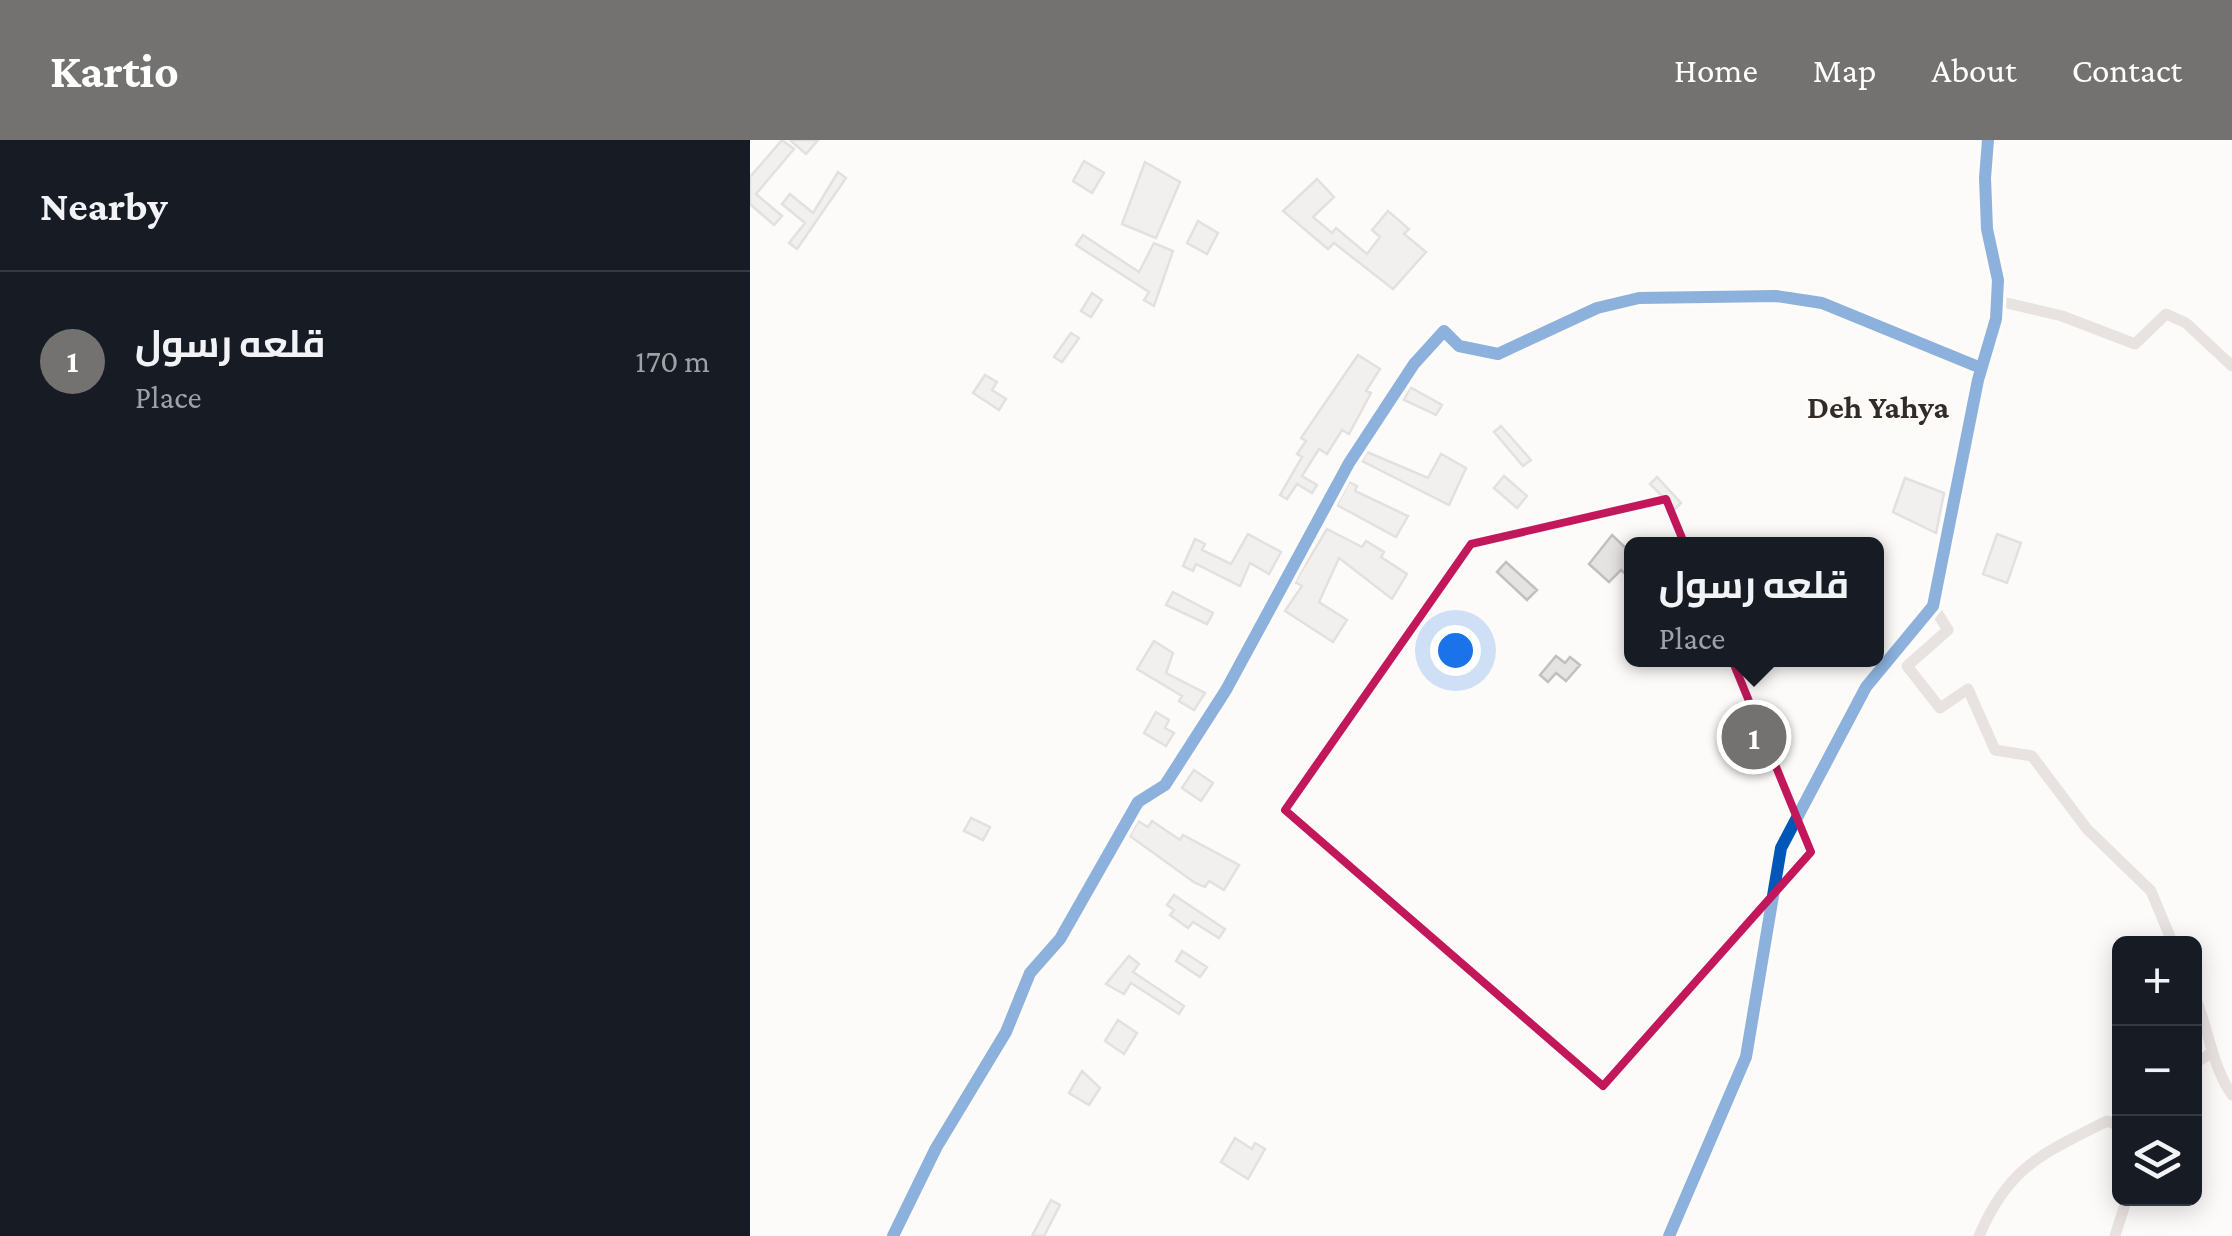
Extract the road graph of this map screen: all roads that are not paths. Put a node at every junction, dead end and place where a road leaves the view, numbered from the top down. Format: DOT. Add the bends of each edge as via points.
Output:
graph roads {
  1 [pos="1988,140"];
  2 [pos="1998,301"];
  3 [pos="2232,366"];
  4 [pos="1982,368"];
  5 [pos="1933,606"];
  6 [pos="1884,665"];
  7 [pos="1883,667"];
  8 [pos="2170,936"];
  9 [pos="2202,1012"];
  10 [pos="2211,1053"];
  11 [pos="2202,1059"];
  12 [pos="2232,1096"];
  13 [pos="2112,1123"];
  14 [pos="2124,1206"];
  15 [pos="893,1236"];
  16 [pos="1669,1236"];
  17 [pos="1979,1236"];
  18 [pos="2115,1236"];
  1 -- 2 [label="street" via="1987,229"];
  2 -- 3 [label="street" via="2135,344 2166,314 2186,323"];
  2 -- 4 [label="street"];
  4 -- 5 [label="street"];
  4 -- 15 [label="street" via="1822,303 1776,296 1638,298 1597,308 1498,354 1459,346 1444,332 1414,364 1349,463 1226,690 1164,785 1138,802 1060,939 1030,973 1006,1032 936,1148"];
  5 -- 6 [label="street"];
  5 -- 8 [label="street" via="1948,630 1906,666 1940,708 1968,689 1994,750 2032,756 2087,828 2151,890"];
  7 -- 16 [label="street" via="1780,848 1746,1057"];
  9 -- 10 [label="street"];
  10 -- 11 [label="street"];
  10 -- 12 [label="street"];
  13 -- 17 [label="street" via="2012,1177"];
  14 -- 18 [label="street"];
}
